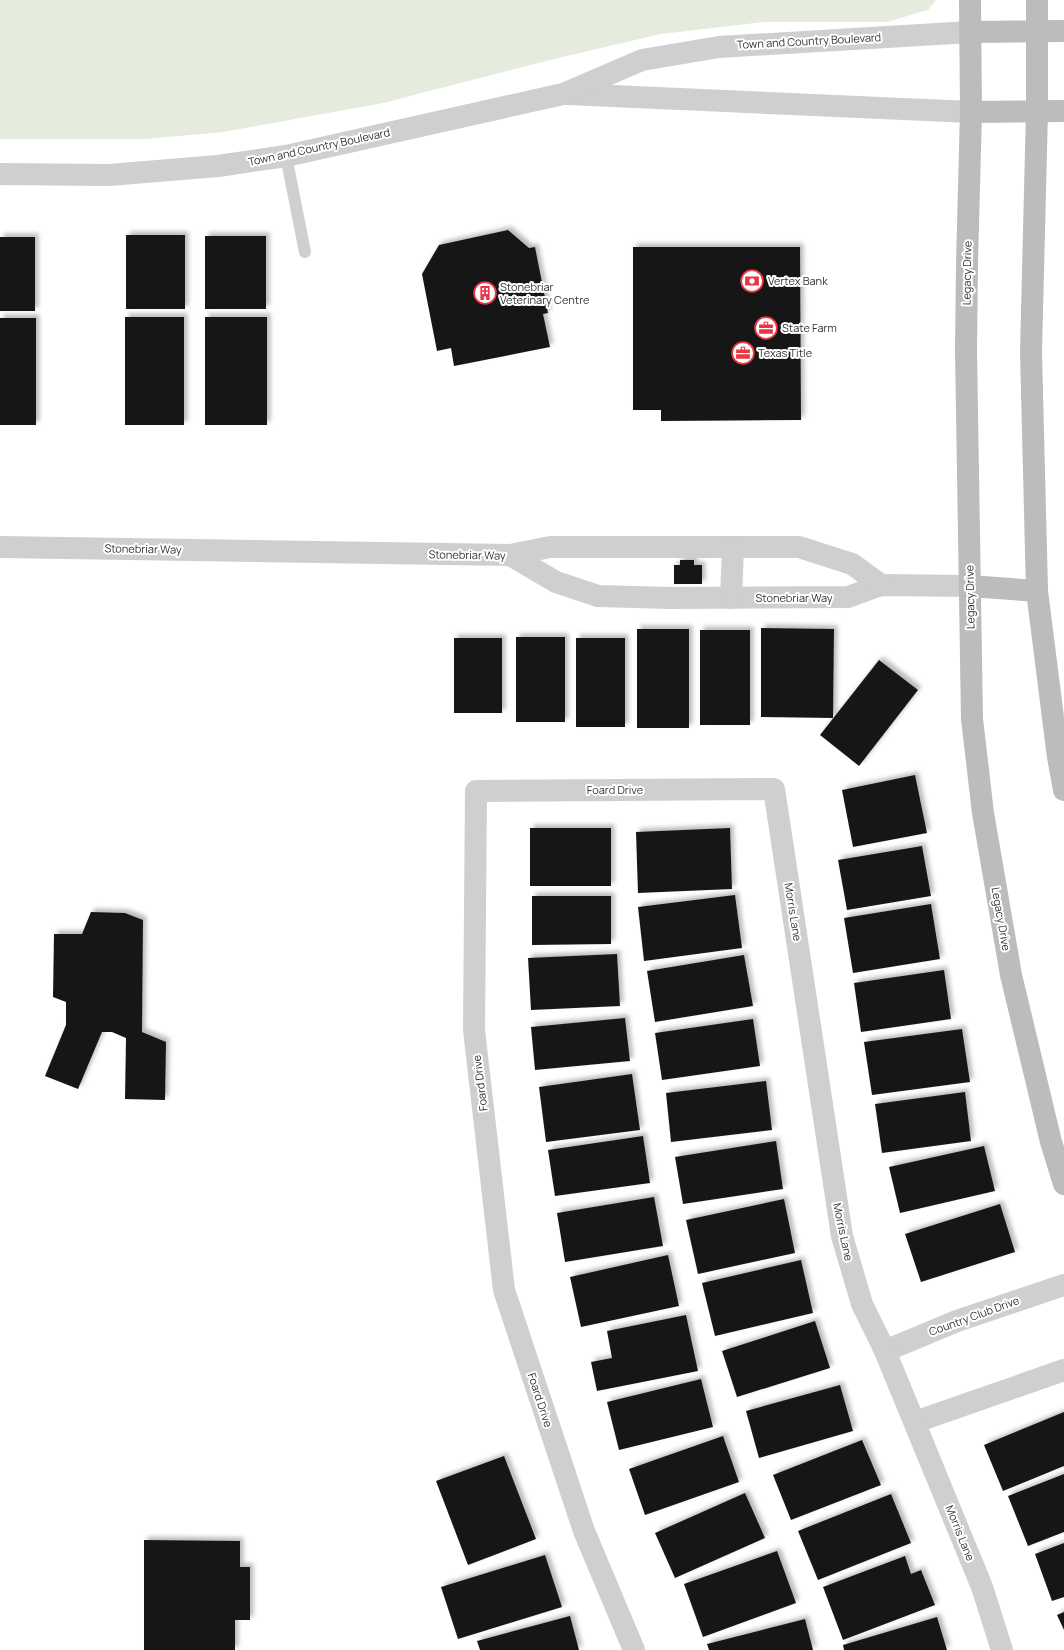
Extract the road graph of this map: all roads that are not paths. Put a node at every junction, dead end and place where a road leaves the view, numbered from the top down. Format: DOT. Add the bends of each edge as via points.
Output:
graph roads {
  1 [pos="970,0"];
  2 [pos="1037,0"];
  3 [pos="1037,31"];
  4 [pos="1064,31"];
  5 [pos="970,32"];
  6 [pos="563,94"];
  7 [pos="1037,111"];
  8 [pos="1064,111"];
  9 [pos="971,112"];
  10 [pos="286,156"];
  11 [pos="0,174"];
  12 [pos="305,252"];
  13 [pos="0,547"];
  14 [pos="733,547"];
  15 [pos="510,555"];
  16 [pos="881,585"];
  17 [pos="970,586"];
  18 [pos="1037,591"];
  19 [pos="731,598"];
  20 [pos="774,789"];
  21 [pos="1064,790"];
  22 [pos="1064,1184"];
  23 [pos="1064,1285"];
  24 [pos="885,1351"];
  25 [pos="1064,1370"];
  26 [pos="915,1422"];
  27 [pos="634,1650"];
  28 [pos="1002,1650"];
  1 -- 5 [label="main road, Legacy Drive"];
  2 -- 3 [label="main road"];
  3 -- 4 [label="main road, Town and Country Boulevard"];
  3 -- 5 [label="main road, Town and Country Boulevard"];
  3 -- 7 [label="main road"];
  5 -- 6 [label="street, Town and Country Boulevard" via="719,47 642,60"];
  5 -- 9 [label="main road, Legacy Drive"];
  6 -- 9 [label="street, Town and Country Boulevard"];
  6 -- 10 [label="street, Town and Country Boulevard"];
  7 -- 8 [label="main road, Town and Country Boulevard"];
  7 -- 9 [label="main road, Town and Country Boulevard"];
  7 -- 18 [label="main road" via="1032,352"];
  9 -- 17 [label="main road, Legacy Drive" via="966,342"];
  10 -- 11 [label="street, Town and Country Boulevard" via="218,166 109,175"];
  10 -- 12 [label="lane"];
  13 -- 15 [label="street, Stonebriar Way"];
  14 -- 15 [label="street" via="550,547"];
  14 -- 16 [label="street" via="799,547 852,564"];
  14 -- 19 [label="street"];
  15 -- 19 [label="street, Stonebriar Way" via="556,582 598,596"];
  16 -- 17 [label="street, Stonebriar Way"];
  16 -- 19 [label="street, Stonebriar Way" via="848,597"];
  17 -- 18 [label="main road"];
  17 -- 22 [label="main road, Legacy Drive" via="972,719 983,813 1011,975 1051,1142"];
  18 -- 21 [label="main road"];
  20 -- 24 [label="street, Morris Lane" via="842,1236 862,1304"];
  20 -- 27 [label="street, Foard Drive" via="476,791 474,1030 504,1290 584,1531"];
  23 -- 24 [label="street, Country Club Drive" via="957,1321"];
  24 -- 26 [label="street, Morris Lane"];
  25 -- 26 [label="street"];
  26 -- 28 [label="street, Morris Lane" via="982,1587"];
}
